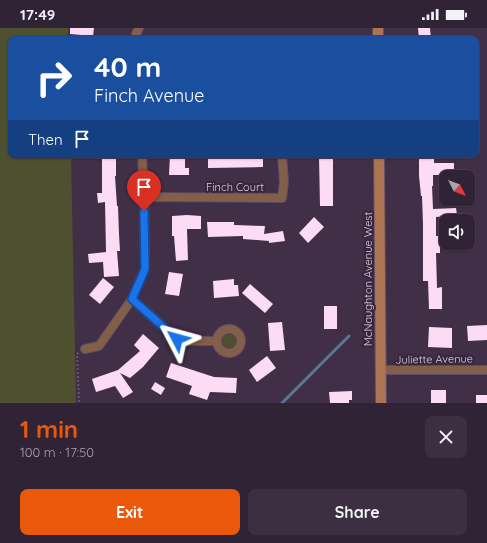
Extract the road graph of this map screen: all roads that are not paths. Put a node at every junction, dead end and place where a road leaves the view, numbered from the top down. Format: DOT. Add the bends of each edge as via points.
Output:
graph roads {
  1 [pos="142,158"];
  2 [pos="282,158"];
  3 [pos="379,158"];
  4 [pos="144,197"];
  5 [pos="132,299"];
  6 [pos="217,341"];
  7 [pos="85,349"];
  8 [pos="381,370"];
  9 [pos="487,370"];
  10 [pos="381,403"];
  1 -- 4 [label="street"];
  2 -- 4 [label="street, Finch Court" via="282,198"];
  3 -- 8 [label="main road, McNaughton Avenue West"];
  4 -- 5 [label="street" via="145,269"];
  5 -- 6 [label="street" via="177,339"];
  5 -- 7 [label="street" via="99,346"];
  8 -- 9 [label="street, Juliette Avenue"];
  8 -- 10 [label="main road, McNaughton Avenue West"];
}
